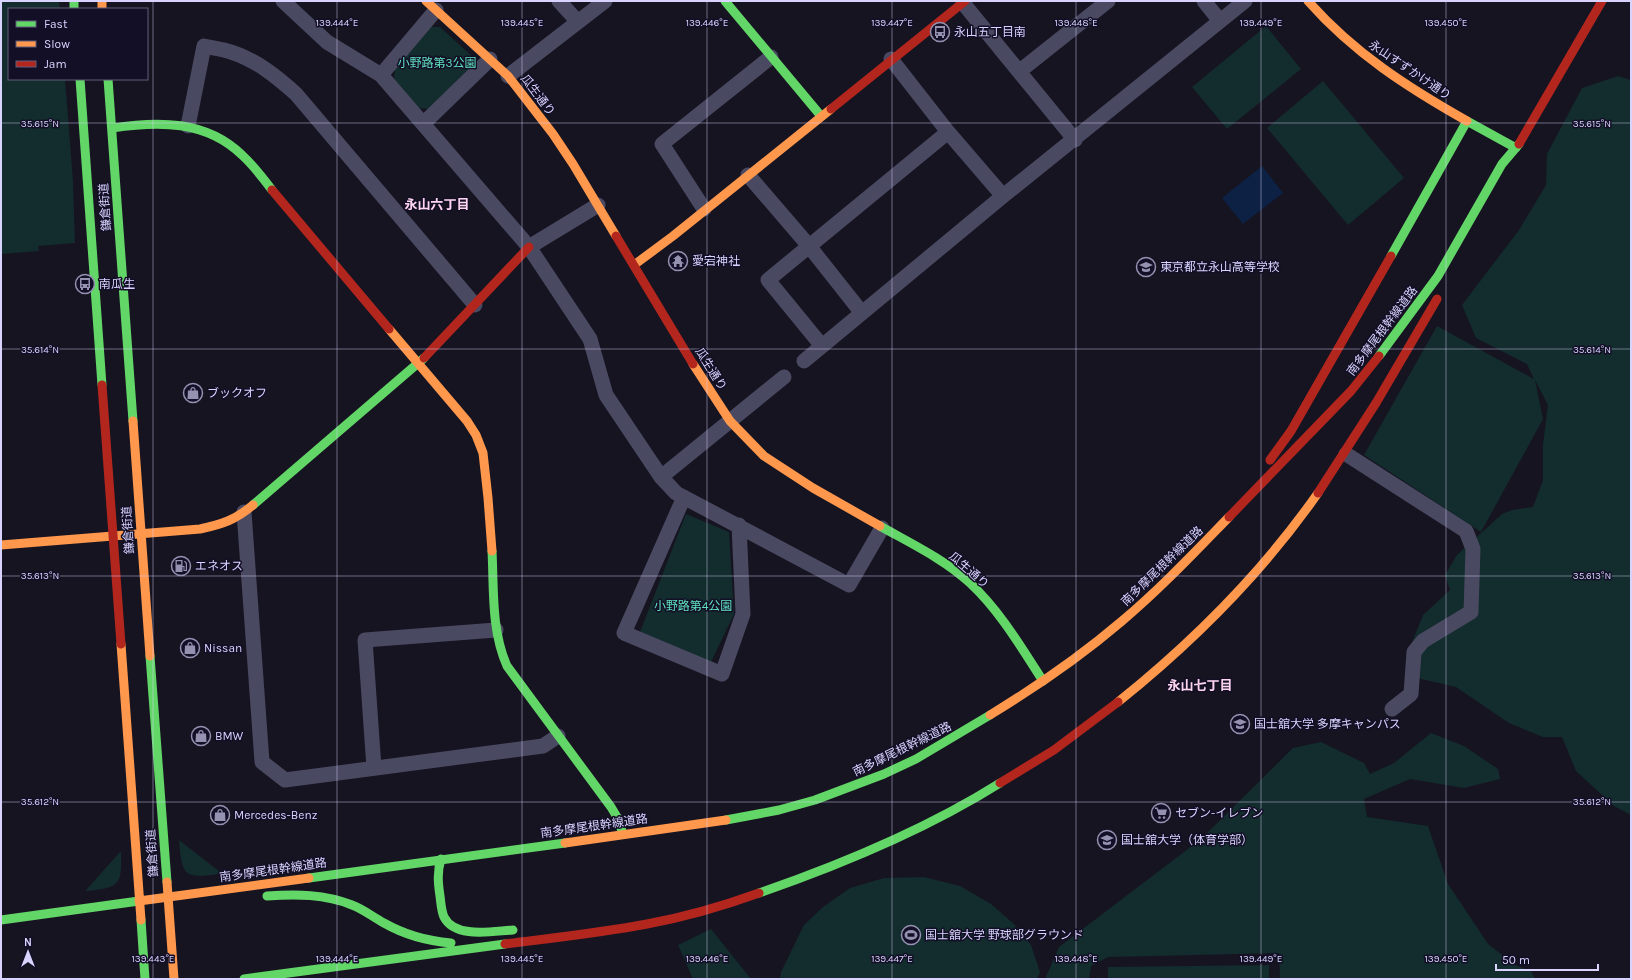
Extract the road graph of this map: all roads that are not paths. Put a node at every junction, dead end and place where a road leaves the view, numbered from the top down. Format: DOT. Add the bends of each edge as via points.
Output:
graph roads {
  1 [pos="283,1"];
  2 [pos="559,1"];
  3 [pos="605,1"];
  4 [pos="725,1"];
  5 [pos="1108,1"];
  6 [pos="1204,1"];
  7 [pos="1245,1"];
  8 [pos="1308,1"];
  9 [pos="1602,1"];
  10 [pos="964,2"];
  11 [pos="432,5"];
  12 [pos="1220,21"];
  13 [pos="578,22"];
  14 [pos="770,57"];
  15 [pos="490,59"];
  16 [pos="891,60"];
  17 [pos="1020,72"];
  18 [pos="381,75"];
  19 [pos="508,76"];
  20 [pos="80,80"];
  21 [pos="108,80"];
  22 [pos="821,116"];
  23 [pos="1467,121"];
  24 [pos="423,124"];
  25 [pos="188,126"];
  26 [pos="112,128"];
  27 [pos="948,132"];
  28 [pos="1075,140"];
  29 [pos="1516,148"];
  30 [pos="1510,169"];
  31 [pos="748,175"];
  32 [pos="1003,196"];
  33 [pos="598,205"];
  34 [pos="704,210"];
  35 [pos="810,246"];
  36 [pos="529,248"];
  37 [pos="634,265"];
  38 [pos="1443,290"];
  39 [pos="475,305"];
  40 [pos="862,313"];
  41 [pos="822,346"];
  42 [pos="804,361"];
  43 [pos="418,364"];
  44 [pos="784,377"];
  45 [pos="730,421"];
  46 [pos="1346,454"];
  47 [pos="661,477"];
  48 [pos="684,497"];
  49 [pos="244,512"];
  50 [pos="1225,522"];
  51 [pos="739,525"];
  52 [pos="882,528"];
  53 [pos="140,534"];
  54 [pos="113,536"];
  55 [pos="1,545"];
  56 [pos="496,630"];
  57 [pos="1043,681"];
  58 [pos="1392,709"];
  59 [pos="558,736"];
  60 [pos="374,768"];
  61 [pos="623,834"];
  62 [pos="440,860"];
  63 [pos="167,897"];
  64 [pos="261,897"];
  65 [pos="139,901"];
  66 [pos="165,909"];
  67 [pos="1,920"];
  68 [pos="585,924"];
  69 [pos="646,925"];
  70 [pos="522,929"];
  71 [pos="500,944"];
  72 [pos="141,979"];
  73 [pos="145,979"];
  74 [pos="149,979"];
  75 [pos="174,979"];
  76 [pos="244,979"];
  1 -- 18 [label="street" via="327,42"];
  2 -- 13 [label="street"];
  3 -- 13 [label="street"];
  4 -- 14 [label="main road"];
  5 -- 17 [label="street"];
  6 -- 12 [label="street"];
  7 -- 12 [label="street"];
  8 -- 23 [label="main road, 永山すずかけ通り" via="1320,17 1368,59 1404,84"];
  9 -- 29 [label="main road, 南多摩尾根幹線道路"];
  10 -- 16 [label="main road"];
  10 -- 17 [label="street"];
  11 -- 15 [label="main road, 瓜生通り"];
  11 -- 18 [label="street"];
  12 -- 28 [label="street"];
  13 -- 19 [label="street"];
  14 -- 22 [label="main road"];
  14 -- 34 [label="street" via="662,144"];
  15 -- 19 [label="main road, 瓜生通り"];
  15 -- 24 [label="street"];
  16 -- 22 [label="main road"];
  16 -- 27 [label="street"];
  17 -- 28 [label="street"];
  18 -- 24 [label="street"];
  19 -- 33 [label="main road, 瓜生通り" via="553,134"];
  20 -- 54 [label="main road, 鎌倉街道"];
  21 -- 26 [label="main road, 鎌倉街道"];
  22 -- 31 [label="main road"];
  23 -- 29 [label="main road"];
  23 -- 50 [label="main road" via="1291,431"];
  24 -- 36 [label="street"];
  25 -- 26 [label="main road" via="158,124"];
  25 -- 39 [label="street" via="204,46 231,52 258,64 277,76 296,94"];
  25 -- 43 [label="main road" via="219,136 243,155"];
  26 -- 53 [label="main road, 鎌倉街道"];
  27 -- 32 [label="street"];
  27 -- 35 [label="street"];
  28 -- 32 [label="street"];
  29 -- 30 [label="main road, 南多摩尾根幹線道路"];
  29 -- 50 [label="main road, 南多摩尾根幹線道路" via="1502,164 1438,276 1393,339 1351,391"];
  31 -- 34 [label="main road"];
  31 -- 35 [label="street"];
  32 -- 40 [label="street"];
  33 -- 36 [label="street"];
  33 -- 37 [label="main road, 瓜生通り"];
  34 -- 37 [label="main road"];
  35 -- 40 [label="street"];
  35 -- 41 [label="street" via="768,280"];
  36 -- 39 [label="main road"];
  36 -- 47 [label="street" via="590,339 606,395"];
  37 -- 45 [label="main road, 瓜生通り"];
  38 -- 46 [label="main road"];
  39 -- 43 [label="main road"];
  40 -- 41 [label="street"];
  41 -- 42 [label="street"];
  43 -- 49 [label="main road"];
  43 -- 56 [label="main road" via="467,422 476,435 483,453"];
  44 -- 45 [label="street"];
  45 -- 47 [label="street"];
  45 -- 52 [label="main road, 瓜生通り" via="764,456"];
  46 -- 58 [label="street" via="1466,531 1473,549 1471,612 1423,641 1414,652 1411,694"];
  46 -- 69 [label="main road" via="1288,534 1221,610 1148,679 1058,748 977,798 892,841 747,898"];
  47 -- 48 [label="street"];
  48 -- 51 [label="street"];
  48 -- 51 [label="street" via="624,634 722,674 743,614"];
  49 -- 53 [label="main road" via="224,524 200,529"];
  49 -- 60 [label="street" via="262,762 285,780"];
  50 -- 57 [label="main road, 南多摩尾根幹線道路" via="1122,621"];
  51 -- 52 [label="street" via="849,585"];
  52 -- 57 [label="main road, 瓜生通り" via="943,562 970,583 1007,625"];
  53 -- 54 [label="main road"];
  53 -- 63 [label="main road, 鎌倉街道"];
  54 -- 55 [label="main road"];
  54 -- 65 [label="main road, 鎌倉街道"];
  56 -- 59 [label="main road" via="507,666"];
  56 -- 60 [label="street" via="365,640"];
  57 -- 61 [label="main road, 南多摩尾根幹線道路" via="954,738 884,774 850,788 771,812"];
  59 -- 60 [label="street" via="543,746"];
  59 -- 61 [label="main road" via="617,817"];
  61 -- 62 [label="main road, 南多摩尾根幹線道路"];
  62 -- 63 [label="main road, 南多摩尾根幹線道路"];
  62 -- 70 [label="main road" via="437,876 442,912 452,926 470,932"];
  63 -- 65 [label="main road, 南多摩尾根幹線道路"];
  63 -- 66 [label="main road, 鎌倉街道"];
  64 -- 71 [label="main road" via="318,896 353,905 396,929 424,940"];
  65 -- 66 [label="main road" via="145,905"];
  65 -- 67 [label="main road, 南多摩尾根幹線道路"];
  65 -- 73 [label="main road, 鎌倉街道"];
  66 -- 75 [label="main road, 鎌倉街道"];
  68 -- 69 [label="main road"];
  69 -- 71 [label="main road"];
  71 -- 76 [label="main road"];
  72 -- 73 [label="main road"];
  73 -- 74 [label="main road"];
}
